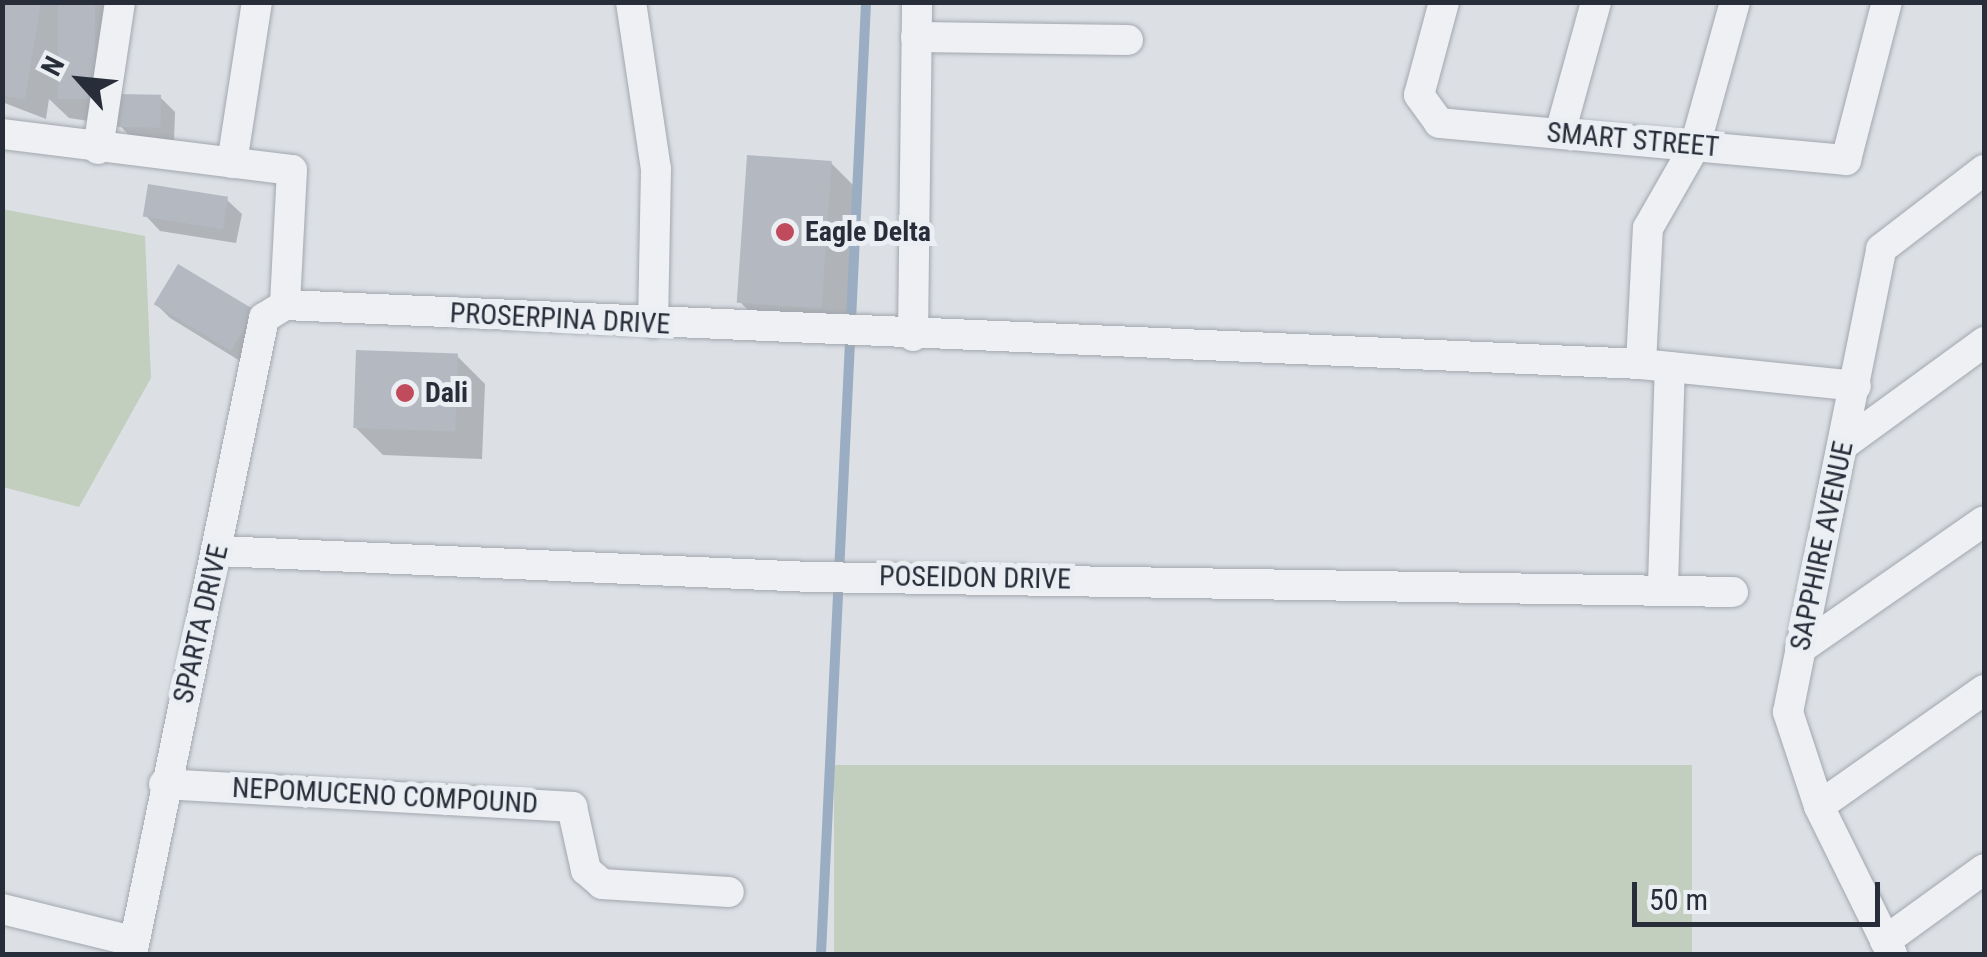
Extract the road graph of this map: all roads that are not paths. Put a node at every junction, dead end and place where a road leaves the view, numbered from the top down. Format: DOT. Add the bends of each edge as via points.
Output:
graph roads {
  1 [pos="120,2"];
  2 [pos="257,2"];
  3 [pos="631,2"];
  4 [pos="917,2"];
  5 [pos="1444,2"];
  6 [pos="1596,2"];
  7 [pos="1736,2"];
  8 [pos="1887,2"];
  9 [pos="916,38"];
  10 [pos="1128,40"];
  11 [pos="1560,133"];
  12 [pos="2,134"];
  13 [pos="1695,146"];
  14 [pos="98,149"];
  15 [pos="232,163"];
  16 [pos="1984,170"];
  17 [pos="285,305"];
  18 [pos="653,323"];
  19 [pos="900,336"];
  20 [pos="1984,342"];
  21 [pos="1656,365"];
  22 [pos="1856,386"];
  23 [pos="1843,446"];
  24 [pos="1984,520"];
  25 [pos="218,551"];
  26 [pos="1663,585"];
  27 [pos="1733,592"];
  28 [pos="1800,649"];
  29 [pos="1984,690"];
  30 [pos="164,784"];
  31 [pos="1819,806"];
  32 [pos="1984,869"];
  33 [pos="729,892"];
  34 [pos="2,910"];
  35 [pos="132,948"];
  36 [pos="1888,948"];
  1 -- 14 [label="street"];
  2 -- 15 [label="street"];
  3 -- 18 [label="street" via="656,169"];
  4 -- 9 [label="street"];
  5 -- 11 [label="street, SMART STREET" via="1418,95 1424,112 1439,123"];
  6 -- 11 [label="street"];
  7 -- 13 [label="street"];
  8 -- 13 [label="street, SMART STREET" via="1846,160"];
  9 -- 10 [label="street"];
  9 -- 19 [label="street"];
  11 -- 13 [label="street, SMART STREET"];
  12 -- 14 [label="street"];
  13 -- 21 [label="street" via="1648,228"];
  14 -- 15 [label="street"];
  15 -- 17 [label="street" via="292,170"];
  16 -- 22 [label="street, SAPPHIRE AVENUE" via="1882,249"];
  17 -- 18 [label="street, PROSERPINA DRIVE"];
  17 -- 25 [label="street, SPARTA DRIVE" via="264,318"];
  18 -- 19 [label="street, PROSERPINA DRIVE"];
  19 -- 21 [label="street, PROSERPINA DRIVE"];
  20 -- 23 [label="street"];
  21 -- 22 [label="street, PROSERPINA DRIVE"];
  21 -- 26 [label="street"];
  22 -- 23 [label="street, SAPPHIRE AVENUE"];
  23 -- 28 [label="street, SAPPHIRE AVENUE"];
  24 -- 28 [label="street"];
  25 -- 26 [label="street, POSEIDON DRIVE" via="812,577"];
  25 -- 30 [label="street, SPARTA DRIVE"];
  26 -- 27 [label="street, POSEIDON DRIVE"];
  28 -- 31 [label="street, SAPPHIRE AVENUE" via="1788,712"];
  29 -- 31 [label="street"];
  30 -- 33 [label="street, NEPOMUCENO COMPOUND" via="572,806 586,870 602,884"];
  30 -- 35 [label="street, SPARTA DRIVE"];
  31 -- 36 [label="street, SAPPHIRE AVENUE"];
  32 -- 36 [label="street"];
  34 -- 35 [label="street"];
}
